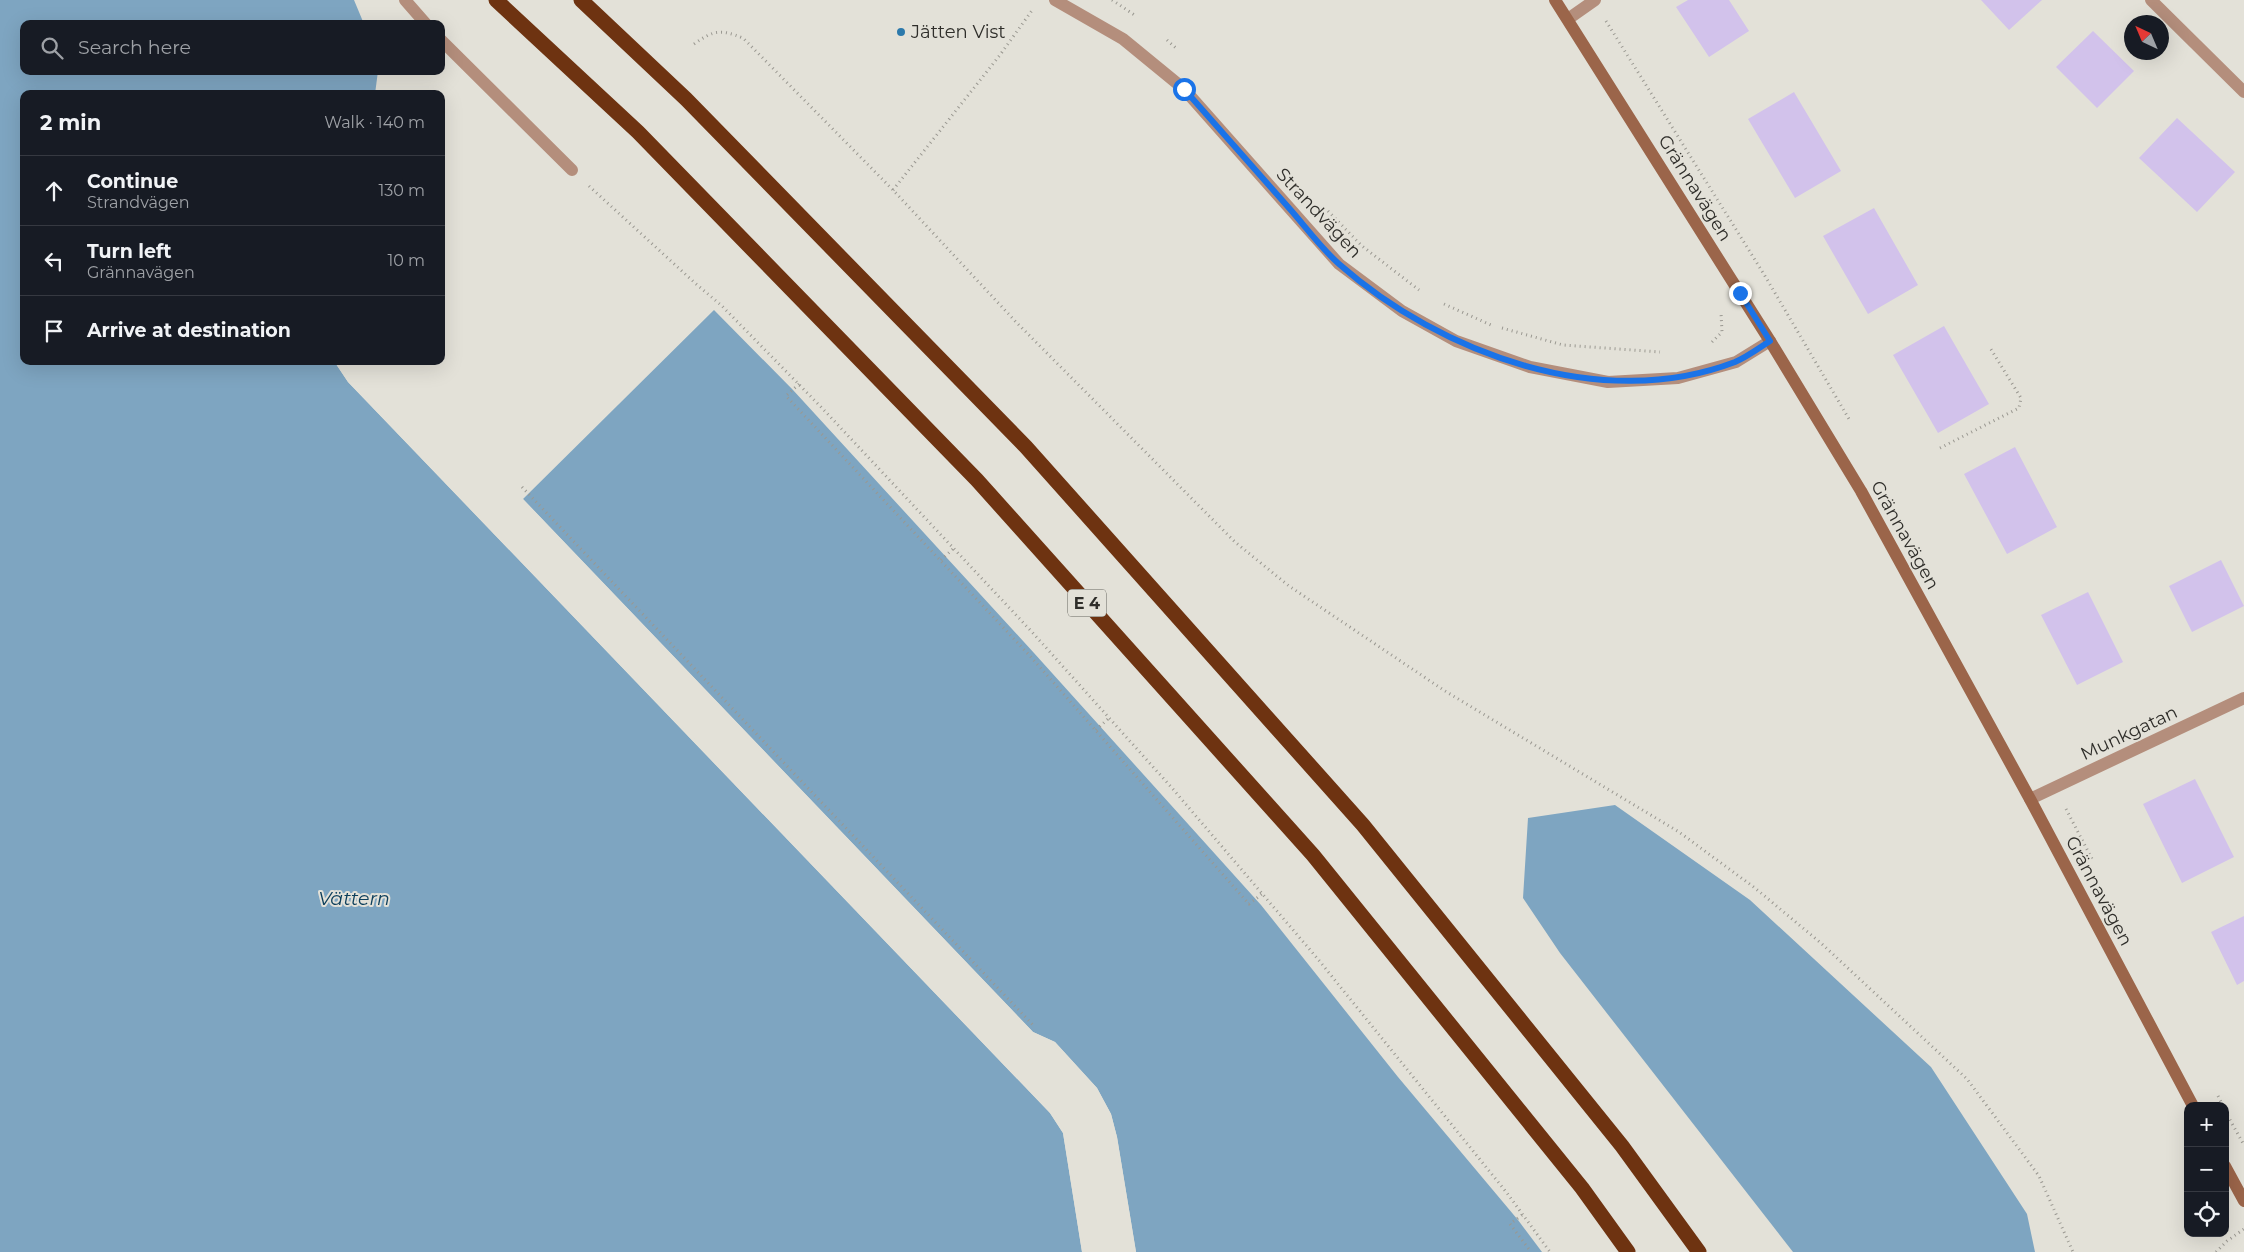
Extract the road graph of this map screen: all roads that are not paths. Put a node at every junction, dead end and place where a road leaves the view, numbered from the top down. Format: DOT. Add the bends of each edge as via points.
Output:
graph roads {
  1 [pos="404,0"];
  2 [pos="496,0"];
  3 [pos="581,0"];
  4 [pos="1055,0"];
  5 [pos="1555,0"];
  6 [pos="1594,0"];
  7 [pos="2151,0"];
  8 [pos="1568,19"];
  9 [pos="422,20"];
  10 [pos="445,44"];
  11 [pos="2244,92"];
  12 [pos="572,170"];
  13 [pos="1770,341"];
  14 [pos="2244,698"];
  15 [pos="2030,799"];
  16 [pos="2191,1102"];
  17 [pos="2229,1173"];
  18 [pos="2244,1201"];
  19 [pos="1628,1252"];
  20 [pos="1699,1252"];
  1 -- 9 [label="street"];
  2 -- 19 [label="highway, E 4" via="638,132 977,480 1313,855 1582,1188"];
  3 -- 20 [label="highway" via="686,98 1033,454 1362,825 1622,1146"];
  4 -- 13 [label="street, Strandvägen" via="1123,39 1184,89 1339,264 1402,311 1456,341 1530,368 1608,382 1678,378 1736,362"];
  5 -- 8 [label="main road, Grännavägen"];
  6 -- 8 [label="street"];
  7 -- 11 [label="street"];
  8 -- 13 [label="main road, Grännavägen"];
  10 -- 12 [label="street"];
  13 -- 15 [label="main road, Grännavägen" via="1861,491"];
  14 -- 15 [label="street, Munkgatan"];
  15 -- 16 [label="main road, Grännavägen"];
  17 -- 18 [label="main road"];
}
